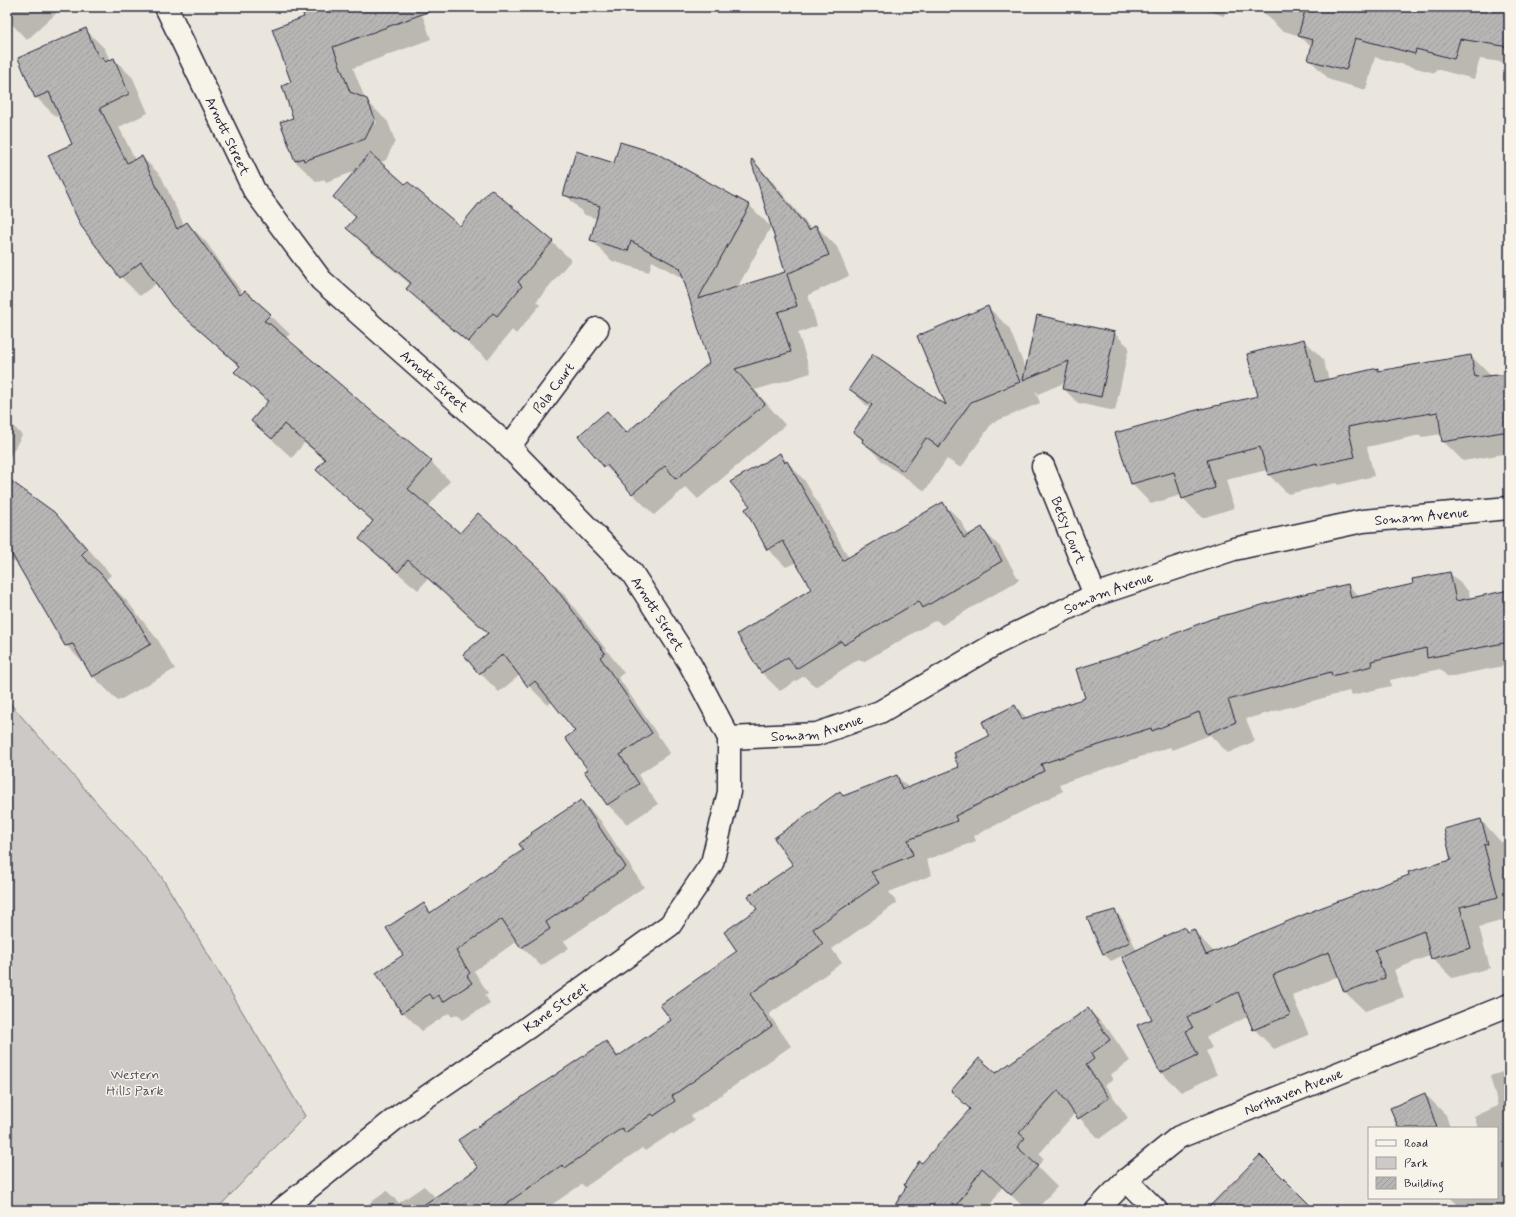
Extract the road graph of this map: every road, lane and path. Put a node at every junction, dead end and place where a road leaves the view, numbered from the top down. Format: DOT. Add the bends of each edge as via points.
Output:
graph roads {
  1 [pos="166,7"];
  2 [pos="597,329"];
  3 [pos="509,447"];
  4 [pos="1043,466"];
  5 [pos="1509,508"];
  6 [pos="1095,595"];
  7 [pos="729,738"];
  8 [pos="1509,1005"];
  9 [pos="1126,1180"];
  10 [pos="281,1210"];
  11 [pos="1097,1210"];
  12 [pos="1156,1210"];
  1 -- 3 [label="street, Arnott Street" via="254,190 321,280"];
  2 -- 3 [label="street, Pola Court"];
  3 -- 7 [label="street, Arnott Street" via="632,573 689,662"];
  4 -- 6 [label="street, Betsy Court"];
  5 -- 6 [label="street, Somam Avenue" via="1363,521 1234,549"];
  6 -- 7 [label="street, Somam Avenue" via="997,643 880,712 817,734"];
  7 -- 10 [label="street, Kane Street" via="729,792 712,864 670,925 400,1116"];
  8 -- 9 [label="street, Northaven Avenue" via="1179,1137"];
  9 -- 11 [label="street, Northaven Avenue"];
  9 -- 12 [label="street"];
}
